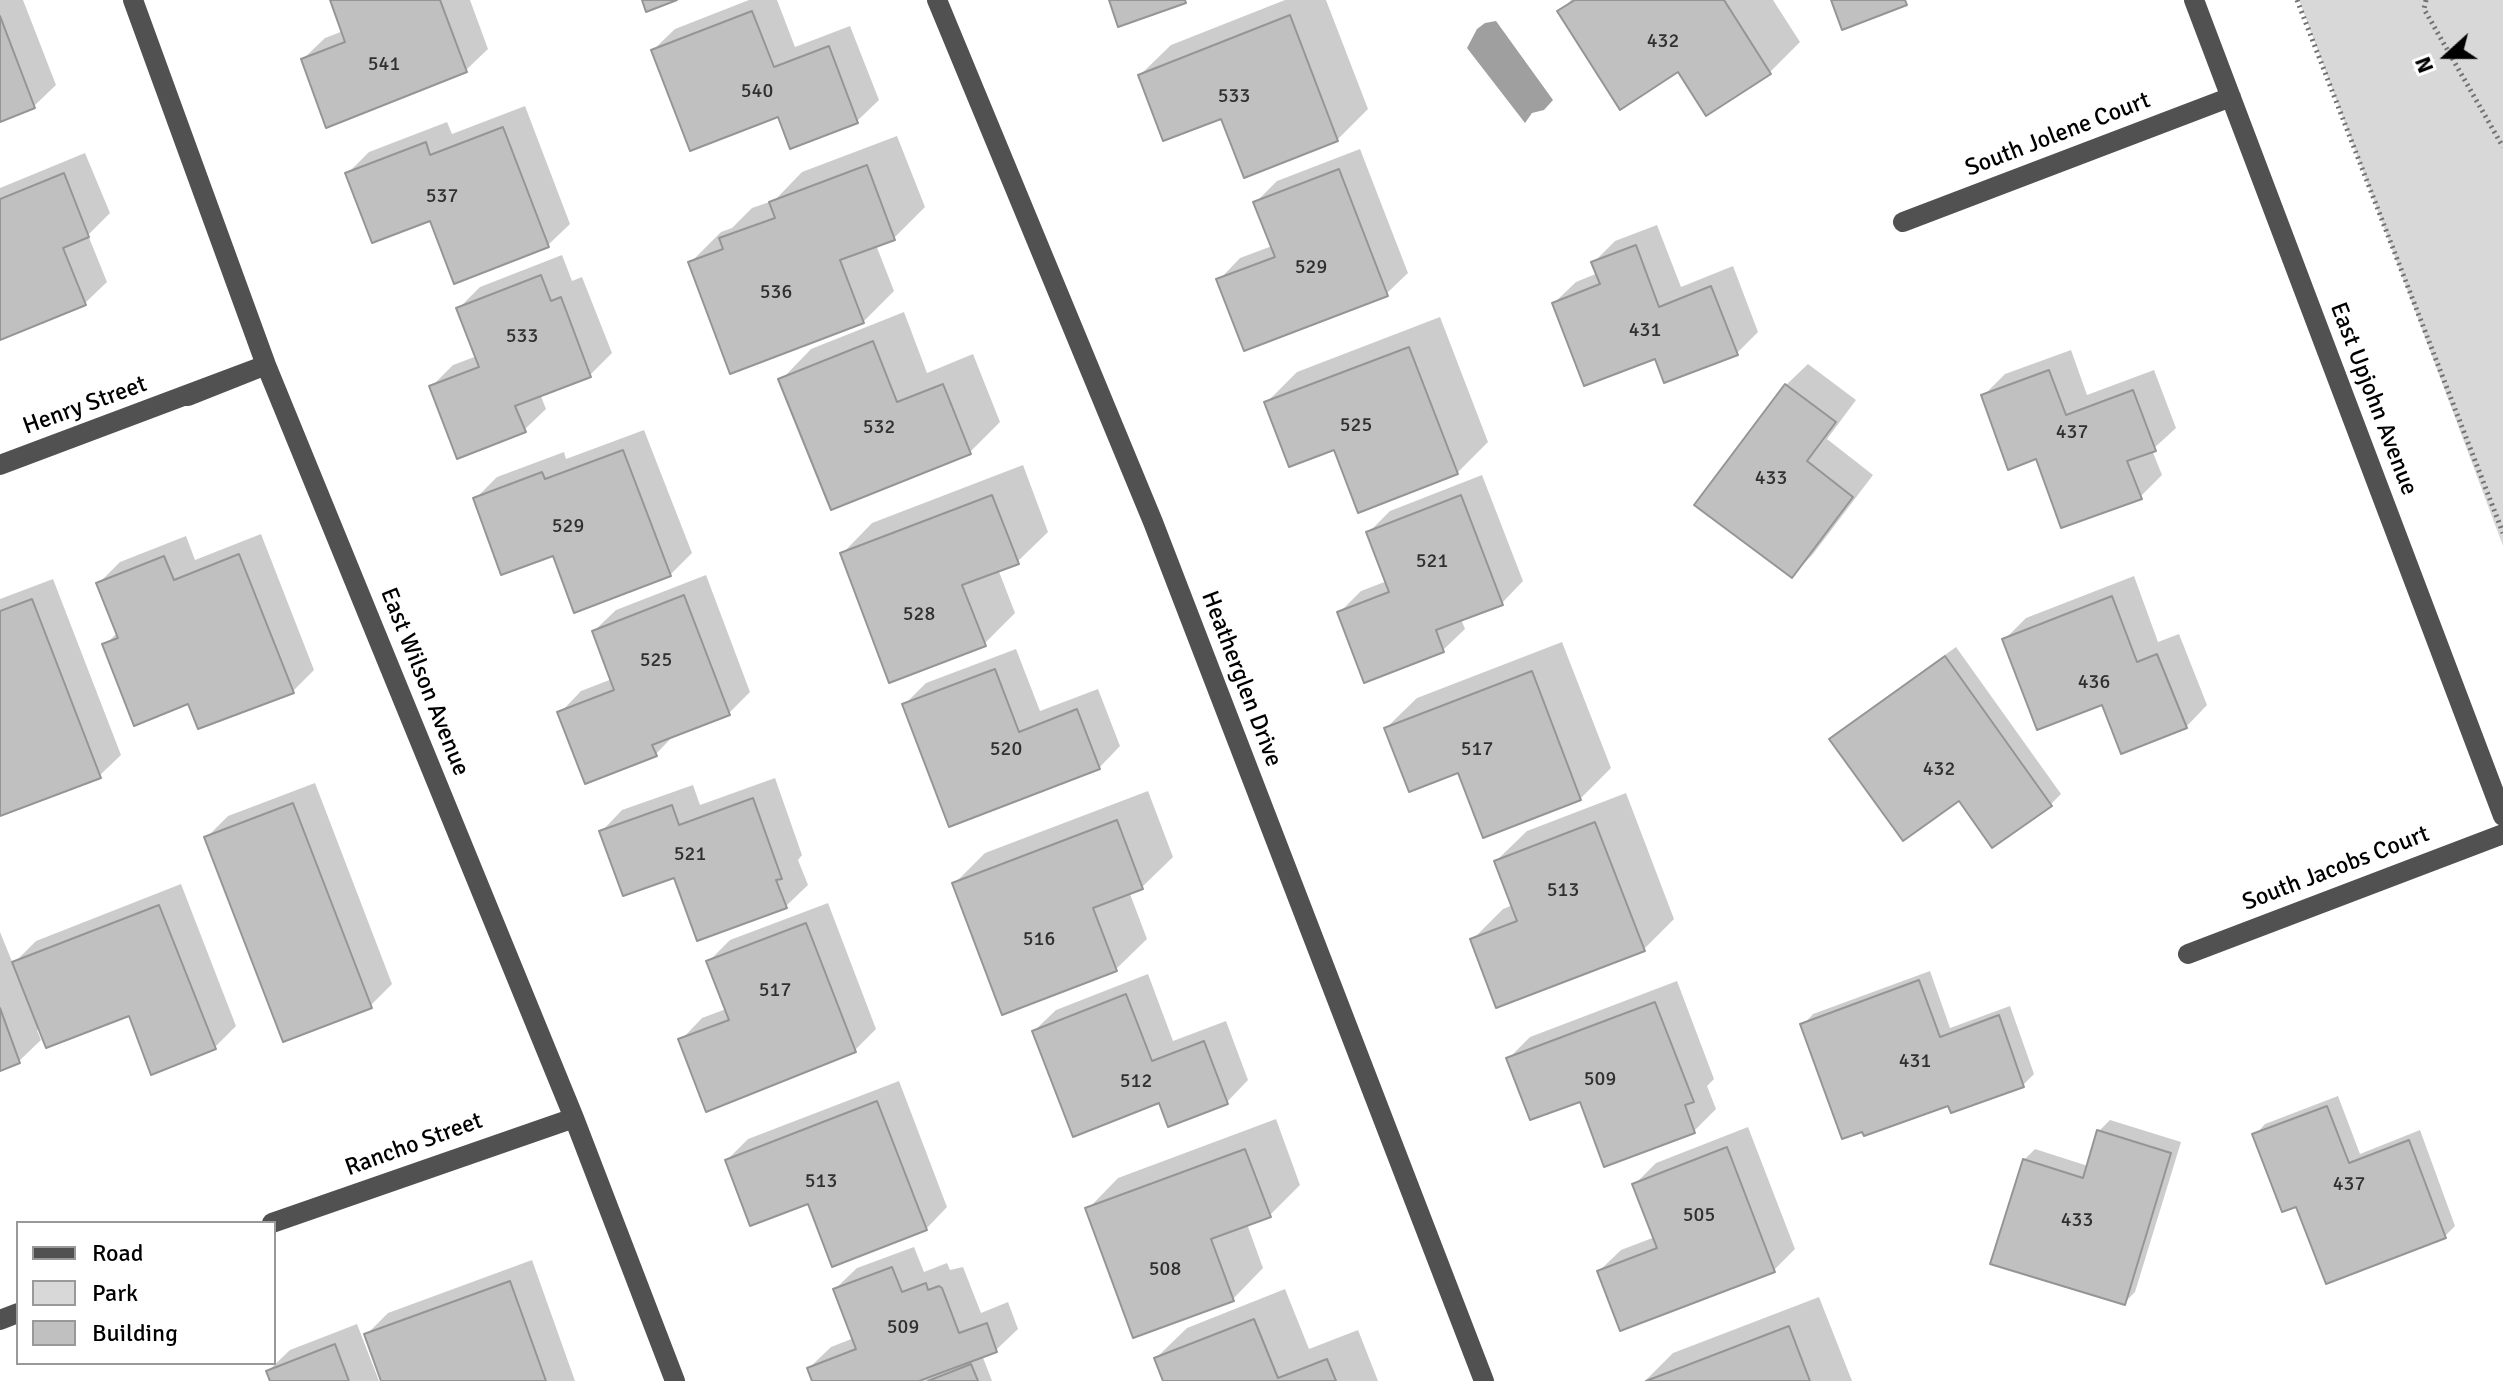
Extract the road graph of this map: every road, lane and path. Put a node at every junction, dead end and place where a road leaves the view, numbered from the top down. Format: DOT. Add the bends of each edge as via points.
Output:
graph roads {
  1 [pos="133,0"];
  2 [pos="937,0"];
  3 [pos="2194,0"];
  4 [pos="2297,0"];
  5 [pos="2426,0"];
  6 [pos="2231,97"];
  7 [pos="2503,147"];
  8 [pos="1903,222"];
  9 [pos="266,365"];
  10 [pos="0,465"];
  11 [pos="2503,533"];
  12 [pos="2503,816"];
  13 [pos="2503,834"];
  14 [pos="2188,954"];
  15 [pos="574,1118"];
  16 [pos="276,1222"];
  17 [pos="675,1381"];
  18 [pos="1484,1381"];
  1 -- 9 [label="street, East Wilson Avenue"];
  2 -- 18 [label="street, Heatherglen Drive" via="1153,522"];
  3 -- 6 [label="street, East Upjohn Avenue"];
  4 -- 11 [label="path"];
  5 -- 7 [label="path" via="2424,9"];
  6 -- 8 [label="street, South Jolene Court"];
  6 -- 12 [label="street, East Upjohn Avenue"];
  9 -- 10 [label="street, Henry Street"];
  9 -- 15 [label="street, East Wilson Avenue"];
  13 -- 14 [label="street, South Jacobs Court"];
  15 -- 16 [label="street, Rancho Street"];
  15 -- 17 [label="street, East Wilson Avenue"];
}
